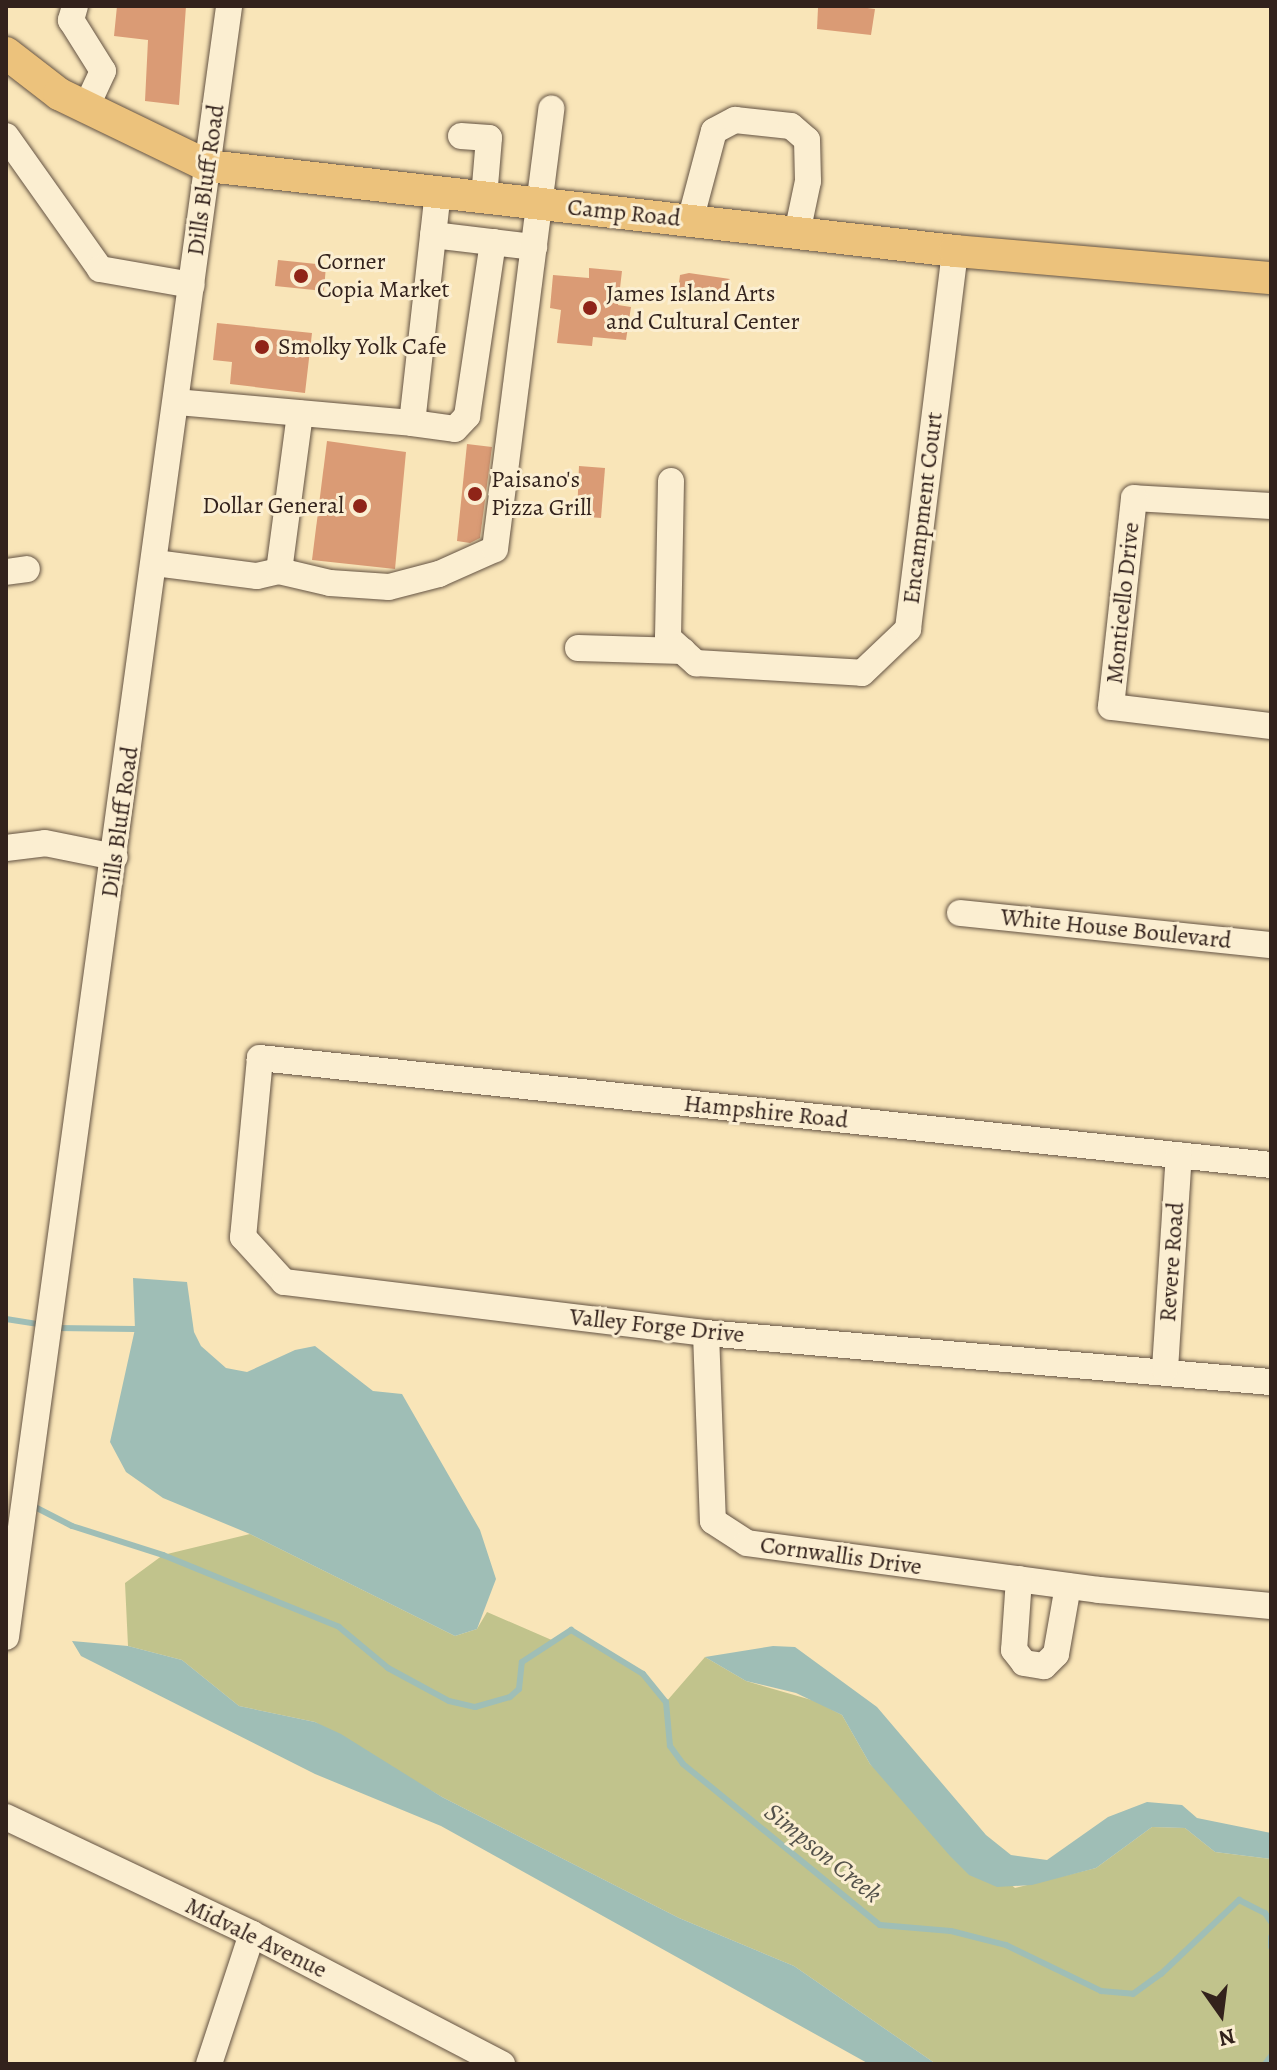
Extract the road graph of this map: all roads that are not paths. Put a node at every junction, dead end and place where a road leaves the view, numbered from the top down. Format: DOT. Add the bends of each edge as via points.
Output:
graph roads {
  1 [pos="75,6"];
  2 [pos="229,6"];
  3 [pos="6,53"];
  4 [pos="86,107"];
  5 [pos="551,109"];
  6 [pos="6,136"];
  7 [pos="461,136"];
  8 [pos="208,166"];
  9 [pos="438,192"];
  10 [pos="484,198"];
  11 [pos="540,204"];
  12 [pos="690,221"];
  13 [pos="797,233"];
  14 [pos="433,235"];
  15 [pos="493,242"];
  16 [pos="534,247"];
  17 [pos="955,251"];
  18 [pos="1271,278"];
  19 [pos="192,285"];
  20 [pos="177,402"];
  21 [pos="300,413"];
  22 [pos="412,423"];
  23 [pos="671,481"];
  24 [pos="1271,506"];
  25 [pos="155,563"];
  26 [pos="279,571"];
  27 [pos="578,648"];
  28 [pos="683,651"];
  29 [pos="1271,726"];
  30 [pos="6,848"];
  31 [pos="115,857"];
  32 [pos="960,913"];
  33 [pos="1271,945"];
  34 [pos="260,1058"];
  35 [pos="1179,1155"];
  36 [pos="1271,1165"];
  37 [pos="706,1333"];
  38 [pos="1165,1369"];
  39 [pos="1271,1382"];
  40 [pos="1019,1579"];
  41 [pos="1068,1586"];
  42 [pos="1271,1606"];
  43 [pos="6,1637"];
  44 [pos="6,1817"];
  45 [pos="252,1934"];
  46 [pos="209,2064"];
  47 [pos="502,2064"];
  1 -- 4 [label="street" via="71,20 103,71"];
  2 -- 8 [label="street, Dills Bluff Road"];
  3 -- 4 [label="main road, Camp Road" via="59,94"];
  4 -- 8 [label="main road, Camp Road"];
  5 -- 11 [label="street"];
  6 -- 19 [label="street" via="100,269"];
  7 -- 10 [label="street" via="489,138"];
  8 -- 9 [label="main road, Camp Road"];
  8 -- 19 [label="street, Dills Bluff Road"];
  9 -- 10 [label="main road, Camp Road"];
  9 -- 14 [label="street"];
  10 -- 11 [label="main road, Camp Road"];
  11 -- 12 [label="main road, Camp Road"];
  11 -- 16 [label="street"];
  12 -- 13 [label="main road, Camp Road"];
  12 -- 13 [label="street" via="714,131 735,120 791,126 807,140 808,181"];
  13 -- 17 [label="main road, Camp Road"];
  14 -- 15 [label="street"];
  14 -- 22 [label="street"];
  15 -- 16 [label="street"];
  15 -- 22 [label="street" via="467,416 455,429"];
  16 -- 26 [label="street" via="495,549 439,574 389,587 330,583"];
  17 -- 18 [label="main road, Camp Road"];
  17 -- 28 [label="street, Encampment Court" via="908,629 862,673 696,663"];
  19 -- 20 [label="street, Dills Bluff Road"];
  20 -- 21 [label="street"];
  20 -- 25 [label="street, Dills Bluff Road"];
  21 -- 22 [label="street"];
  21 -- 26 [label="street"];
  23 -- 28 [label="street" via="668,638"];
  24 -- 29 [label="street, Monticello Drive" via="1134,498 1111,707"];
  25 -- 26 [label="street" via="257,576"];
  25 -- 31 [label="street, Dills Bluff Road"];
  27 -- 28 [label="street, Encampment Court"];
  30 -- 31 [label="street" via="45,843"];
  31 -- 43 [label="street, Dills Bluff Road"];
  32 -- 33 [label="street, White House Boulevard"];
  34 -- 35 [label="street, Hampshire Road"];
  34 -- 37 [label="street, Valley Forge Drive" via="243,1237 284,1282"];
  35 -- 36 [label="street, Hampshire Road"];
  35 -- 38 [label="street, Revere Road"];
  37 -- 38 [label="street, Valley Forge Drive"];
  37 -- 40 [label="street, Cornwallis Drive" via="713,1521 747,1543"];
  38 -- 39 [label="street, Valley Forge Drive"];
  40 -- 41 [label="street, Cornwallis Drive"];
  40 -- 41 [label="street" via="1014,1650 1024,1663 1044,1666 1056,1654"];
  41 -- 42 [label="street, Cornwallis Drive"];
  44 -- 45 [label="street, Midvale Avenue"];
  45 -- 46 [label="street"];
  45 -- 47 [label="street, Midvale Avenue"];
}
